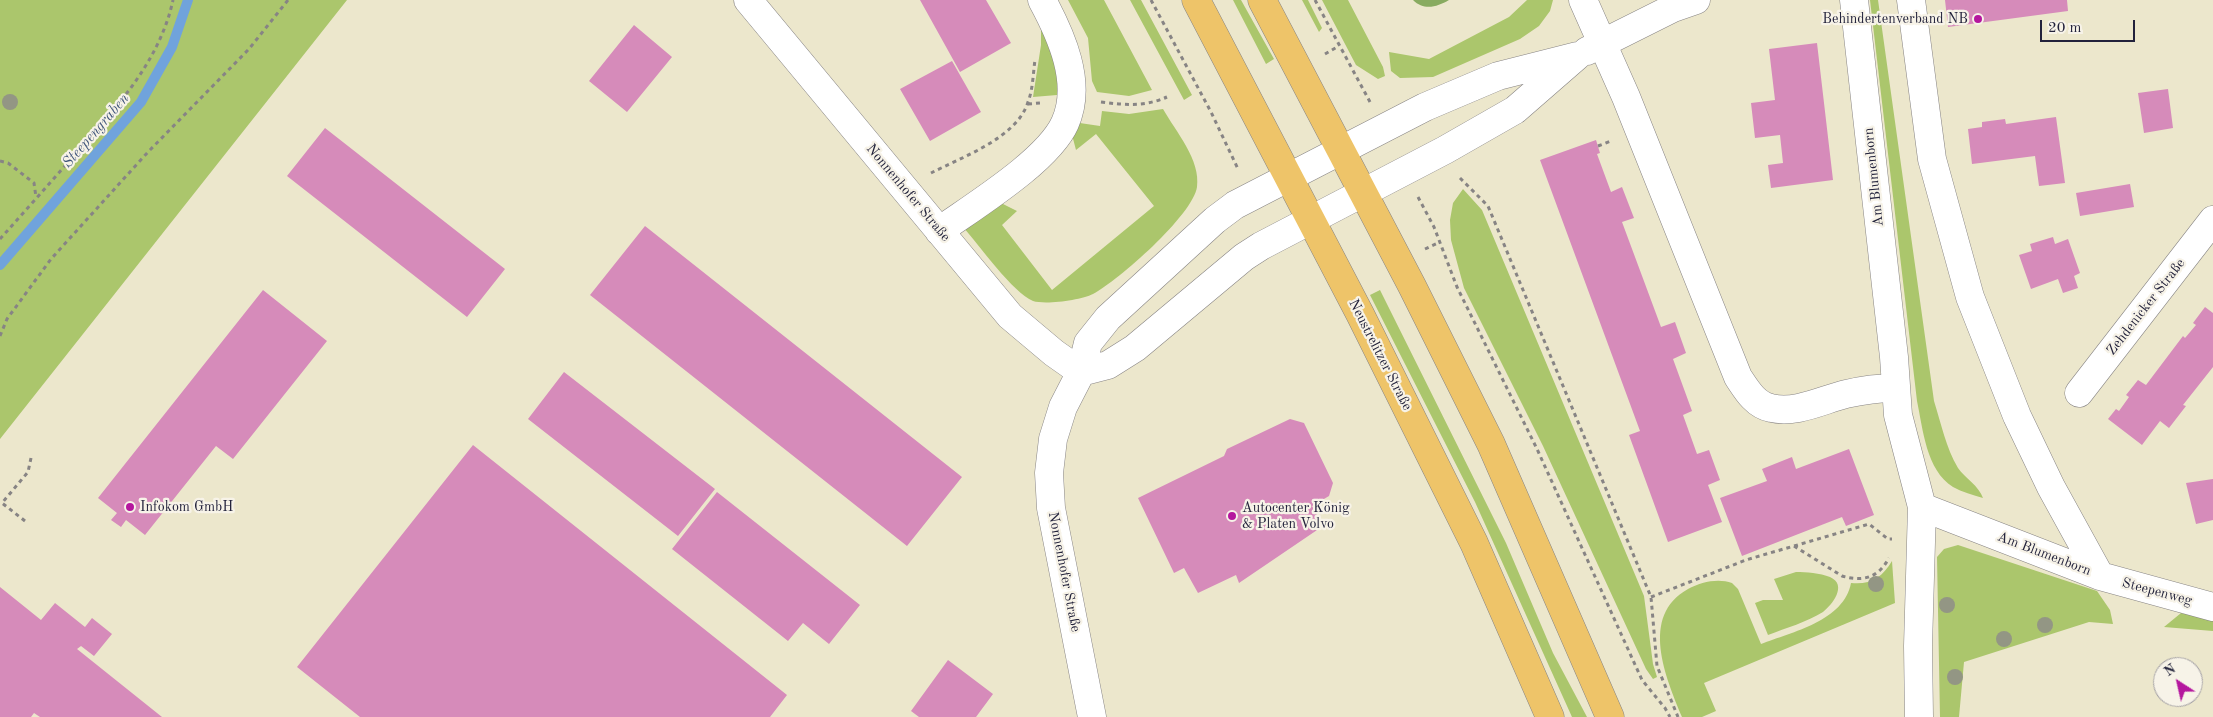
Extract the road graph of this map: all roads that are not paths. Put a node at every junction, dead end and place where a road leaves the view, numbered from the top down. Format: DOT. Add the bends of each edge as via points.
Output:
graph roads {
  1 [pos="748,0"];
  2 [pos="1042,0"];
  3 [pos="1196,0"];
  4 [pos="1262,0"];
  5 [pos="1583,0"];
  6 [pos="1696,0"];
  7 [pos="1854,0"];
  8 [pos="1911,0"];
  9 [pos="1602,43"];
  10 [pos="1577,56"];
  11 [pos="1341,150"];
  12 [pos="1289,177"];
  13 [pos="1363,192"];
  14 [pos="1311,220"];
  15 [pos="2213,220"];
  16 [pos="939,231"];
  17 [pos="1081,372"];
  18 [pos="1896,388"];
  19 [pos="2079,393"];
  20 [pos="1922,507"];
  21 [pos="2100,576"];
  22 [pos="2213,607"];
  23 [pos="1092,717"];
  24 [pos="1550,717"];
  25 [pos="1610,717"];
  26 [pos="1919,717"];
  1 -- 16 [label="street, Nonnenhofer Straße"];
  2 -- 16 [label="street" via="1065,49 1071,76 1071,101 1066,122 1036,160"];
  3 -- 12 [label="main road, Neustrelitzer Straße"];
  4 -- 11 [label="main road"];
  5 -- 9 [label="street"];
  6 -- 9 [label="street"];
  7 -- 18 [label="street, Am Blumenborn"];
  8 -- 21 [label="street, Am Blumenborn" via="1932,159 1970,298 2017,416 2051,487"];
  9 -- 10 [label="street"];
  9 -- 18 [label="street" via="1738,377 1750,395 1769,408 1790,410 1849,394"];
  10 -- 11 [label="street, Nonnenhofer Straße" via="1498,76 1424,107"];
  10 -- 13 [label="street" via="1515,110"];
  11 -- 12 [label="street, Nonnenhofer Straße"];
  11 -- 13 [label="main road"];
  12 -- 14 [label="main road, Neustrelitzer Straße"];
  12 -- 17 [label="street, Nonnenhofer Straße" via="1235,205 1215,220 1108,318 1088,343"];
  13 -- 14 [label="street"];
  13 -- 25 [label="main road" via="1503,469"];
  14 -- 17 [label="street" via="1244,257 1135,348 1108,365"];
  14 -- 24 [label="main road, Neustrelitzer Straße" via="1474,543"];
  15 -- 19 [label="street, Zehdenicker Straße"];
  16 -- 17 [label="street, Nonnenhofer Straße" via="1010,316"];
  17 -- 23 [label="street, Nonnenhofer Straße" via="1063,407 1053,439 1049,473 1051,508"];
  18 -- 20 [label="street, Am Blumenborn" via="1898,415"];
  20 -- 21 [label="street, Am Blumenborn"];
  20 -- 26 [label="street"];
  21 -- 22 [label="street, Steepenweg"];
}
